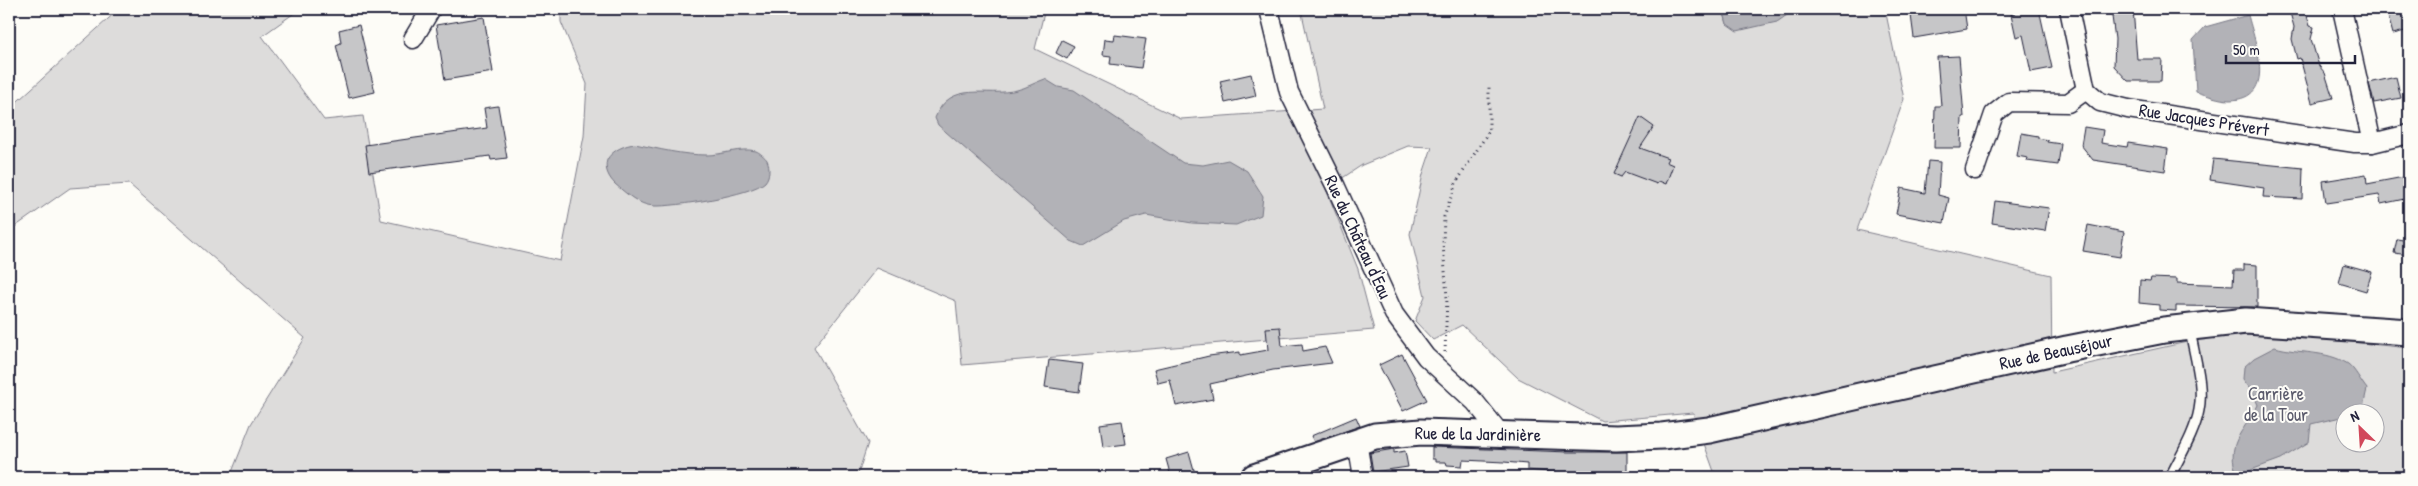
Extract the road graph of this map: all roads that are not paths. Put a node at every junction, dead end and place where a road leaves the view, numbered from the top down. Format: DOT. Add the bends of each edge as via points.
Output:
graph roads {
  1 [pos="431,9"];
  2 [pos="1269,9"];
  3 [pos="2069,9"];
  4 [pos="2342,9"];
  5 [pos="413,39"];
  6 [pos="2086,90"];
  7 [pos="2409,134"];
  8 [pos="2372,142"];
  9 [pos="1976,170"];
  10 [pos="2189,326"];
  11 [pos="2409,332"];
  12 [pos="1709,430"];
  13 [pos="1500,433"];
  14 [pos="1357,442"];
  15 [pos="1254,477"];
  16 [pos="1363,477"];
  17 [pos="2170,477"];
  1 -- 5 [label="street"];
  2 -- 13 [label="street, Rue du Château d'Eau" via="1289,92 1394,314 1426,357 1475,402"];
  3 -- 6 [label="street"];
  4 -- 8 [label="street"];
  6 -- 8 [label="street, Rue Jacques Prévert" via="2100,102 2128,109 2355,144"];
  6 -- 9 [label="street" via="2068,103 2009,102 1994,114"];
  7 -- 8 [label="street, Rue Jacques Prévert"];
  10 -- 11 [label="street, Rue de Beauséjour" via="2246,321"];
  10 -- 12 [label="street, Rue de Beauséjour" via="2067,349"];
  10 -- 17 [label="lane" via="2199,380 2199,409"];
  12 -- 13 [label="street, Rue de la Jardinière" via="1616,438"];
  13 -- 14 [label="street, Rue de la Jardinière" via="1421,432 1376,436"];
  14 -- 15 [label="street, Rue de la Jardinière"];
  14 -- 16 [label="street"];
}
